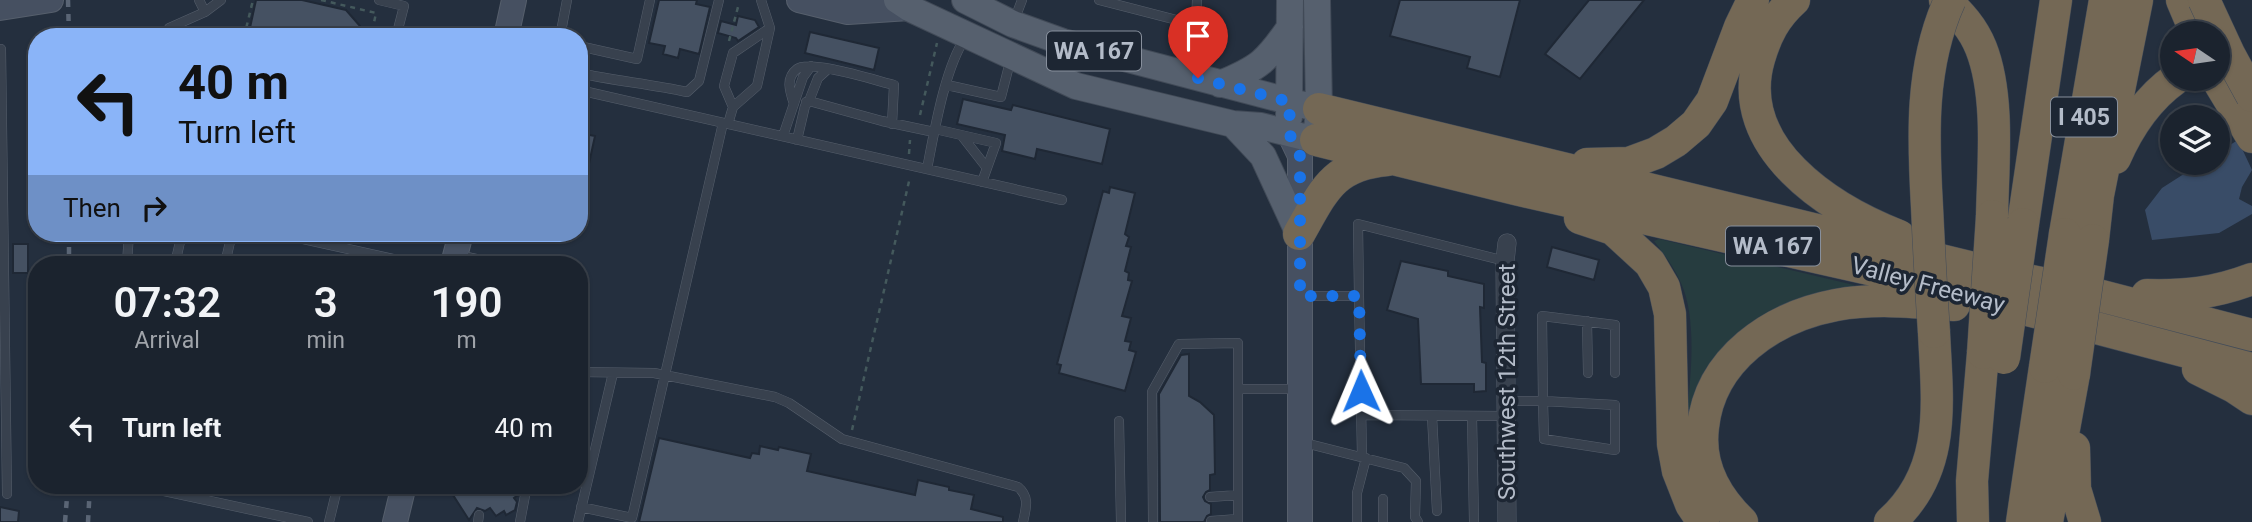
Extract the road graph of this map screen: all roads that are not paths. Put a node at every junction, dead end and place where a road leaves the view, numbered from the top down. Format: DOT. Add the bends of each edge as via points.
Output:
graph roads {
  1 [pos="51,0"];
  2 [pos="199,0"];
  3 [pos="221,0"];
  4 [pos="379,0"];
  5 [pos="514,0"];
  6 [pos="567,0"];
  7 [pos="650,0"];
  8 [pos="719,0"];
  9 [pos="761,0"];
  10 [pos="799,0"];
  11 [pos="965,0"];
  12 [pos="1099,0"];
  13 [pos="1197,0"];
  14 [pos="1290,0"];
  15 [pos="1317,0"];
  16 [pos="1753,0"];
  17 [pos="1794,0"];
  18 [pos="1947,0"];
  19 [pos="2056,0"];
  20 [pos="2105,0"];
  21 [pos="2137,0"];
  22 [pos="2182,0"];
  23 [pos="2204,0"];
  24 [pos="903,4"];
  25 [pos="0,8"];
  26 [pos="205,12"];
  27 [pos="1018,12"];
  28 [pos="2191,21"];
  29 [pos="1290,27"];
  30 [pos="169,28"];
  31 [pos="398,28"];
  32 [pos="508,28"];
  33 [pos="562,28"];
  34 [pos="770,28"];
  35 [pos="967,36"];
  36 [pos="588,48"];
  37 [pos="1,49"];
  38 [pos="1012,56"];
  39 [pos="2230,64"];
  40 [pos="2252,67"];
  41 [pos="828,69"];
  42 [pos="588,75"];
  43 [pos="1220,84"];
  44 [pos="947,85"];
  45 [pos="2160,90"];
  46 [pos="2224,91"];
  47 [pos="588,92"];
  48 [pos="2252,96"];
  49 [pos="809,102"];
  50 [pos="794,104"];
  51 [pos="1305,105"];
  52 [pos="733,107"];
  53 [pos="726,124"];
  54 [pos="892,124"];
  55 [pos="1233,124"];
  56 [pos="934,131"];
  57 [pos="962,135"];
  58 [pos="782,136"];
  59 [pos="2252,137"];
  60 [pos="980,139"];
  61 [pos="797,140"];
  62 [pos="1302,143"];
  63 [pos="1392,159"];
  64 [pos="1558,167"];
  65 [pos="987,168"];
  66 [pos="926,169"];
  67 [pos="1,181"];
  68 [pos="982,182"];
  69 [pos="1515,189"];
  70 [pos="1062,200"];
  71 [pos="1299,234"];
  72 [pos="2079,237"];
  73 [pos="316,242"];
  74 [pos="456,244"];
  75 [pos="1506,252"];
  76 [pos="380,256"];
  77 [pos="482,256"];
  78 [pos="1998,274"];
  79 [pos="2252,279"];
  80 [pos="2090,293"];
  81 [pos="1300,296"];
  82 [pos="1359,296"];
  83 [pos="2028,312"];
  84 [pos="1587,321"];
  85 [pos="2252,335"];
  86 [pos="2137,340"];
  87 [pos="1994,356"];
  88 [pos="2252,369"];
  89 [pos="2059,371"];
  90 [pos="588,372"];
  91 [pos="613,373"];
  92 [pos="1588,373"];
  93 [pos="1615,373"];
  94 [pos="666,375"];
  95 [pos="1239,389"];
  96 [pos="1300,389"];
  97 [pos="3,399"];
  98 [pos="2252,399"];
  99 [pos="1543,401"];
  100 [pos="1506,408"];
  101 [pos="1361,415"];
  102 [pos="1432,416"];
  103 [pos="1472,416"];
  104 [pos="1119,421"];
  105 [pos="1300,442"];
  106 [pos="1364,458"];
  107 [pos="588,477"];
  108 [pos="7,494"];
  109 [pos="194,494"];
  110 [pos="336,494"];
  111 [pos="402,494"];
  112 [pos="525,494"];
  113 [pos="584,494"];
  114 [pos="1238,495"];
  115 [pos="1210,497"];
  116 [pos="1382,499"];
  117 [pos="581,506"];
  118 [pos="1437,511"];
  119 [pos="1238,520"];
  120 [pos="1211,521"];
  121 [pos="308,522"];
  122 [pos="329,522"];
  123 [pos="395,522"];
  124 [pos="520,522"];
  125 [pos="578,522"];
  126 [pos="1023,522"];
  127 [pos="1121,522"];
  128 [pos="1153,522"];
  129 [pos="1300,522"];
  130 [pos="1357,522"];
  131 [pos="1383,522"];
  132 [pos="1418,522"];
  133 [pos="1474,522"];
  134 [pos="1507,522"];
  135 [pos="1703,522"];
  136 [pos="1742,522"];
  137 [pos="1891,522"];
  138 [pos="1976,522"];
  139 [pos="2022,522"];
  140 [pos="2047,522"];
  141 [pos="2085,522"];
  1 -- 25 [label="main road"];
  2 -- 26 [label="lane"];
  3 -- 26 [label="lane"];
  4 -- 31 [label="lane" via="404,6"];
  5 -- 32 [label="main road"];
  6 -- 33 [label="lane"];
  7 -- 36 [label="lane" via="637,60"];
  8 -- 42 [label="lane" via="699,81 687,92"];
  9 -- 34 [label="lane"];
  10 -- 24 [label="main road" via="848,12"];
  11 -- 27 [label="main road, WA 167"];
  12 -- 13 [label="lane" via="1196,25"];
  14 -- 29 [label="main road"];
  15 -- 51 [label="main road"];
  16 -- 64 [label="highway" via="1712,101 1696,124 1656,153 1629,163"];
  17 -- 78 [label="highway" via="1771,26 1755,72 1760,119 1773,147 1800,177 1845,210"];
  18 -- 87 [label="highway, bridge" via="1975,36 1989,79"];
  18 -- 137 [label="highway, bridge" via="1924,104 1937,405 1934,447 1916,491"];
  19 -- 87 [label="highway, I 405, bridge" via="2023,224"];
  20 -- 72 [label="highway, I 405"];
  21 -- 72 [label="highway" via="2098,195"];
  22 -- 28 [label="highway"];
  23 -- 48 [label="highway, bridge"];
  24 -- 35 [label="main road, WA 167"];
  26 -- 30 [label="lane"];
  27 -- 43 [label="main road, WA 167" via="1063,42"];
  29 -- 43 [label="main road" via="1263,63"];
  29 -- 51 [label="main road"];
  34 -- 52 [label="lane" via="757,86"];
  34 -- 52 [label="lane" via="733,53 724,86"];
  35 -- 38 [label="main road, WA 167"];
  35 -- 44 [label="lane" via="955,52"];
  37 -- 67 [label="lane"];
  38 -- 44 [label="lane" via="1001,97"];
  38 -- 55 [label="main road, WA 167" via="1076,86"];
  39 -- 40 [label="highway"];
  41 -- 49 [label="lane" via="818,78"];
  41 -- 50 [label="lane" via="797,68 790,77"];
  41 -- 54 [label="lane" via="894,85"];
  43 -- 51 [label="main road, WA 167"];
  44 -- 56 [label="lane"];
  45 -- 72 [label="highway" via="2123,140"];
  46 -- 59 [label="highway"];
  47 -- 53 [label="lane"];
  49 -- 50 [label="lane"];
  49 -- 54 [label="lane"];
  49 -- 61 [label="lane"];
  50 -- 58 [label="lane"];
  51 -- 62 [label="main road"];
  51 -- 64 [label="highway, Valley Freeway / WA 167"];
  52 -- 53 [label="lane"];
  53 -- 58 [label="lane"];
  53 -- 94 [label="lane"];
  54 -- 56 [label="lane"];
  55 -- 62 [label="main road, WA 167" via="1261,126"];
  55 -- 71 [label="main road" via="1262,156"];
  56 -- 57 [label="lane"];
  56 -- 66 [label="lane"];
  57 -- 60 [label="lane"];
  57 -- 65 [label="lane"];
  58 -- 61 [label="lane"];
  60 -- 65 [label="lane"];
  60 -- 65 [label="lane" via="996,144"];
  61 -- 66 [label="lane"];
  62 -- 63 [label="highway, Valley Freeway / WA 167"];
  62 -- 71 [label="main road"];
  63 -- 69 [label="highway, Valley Freeway"];
  63 -- 71 [label="highway" via="1367,162 1332,180"];
  64 -- 78 [label="highway, Valley Freeway / WA 167"];
  65 -- 68 [label="lane"];
  66 -- 68 [label="lane"];
  67 -- 97 [label="lane"];
  68 -- 70 [label="lane"];
  69 -- 83 [label="highway, Valley Freeway / WA 167" via="1895,275"];
  69 -- 135 [label="highway" via="1552,211 1613,229 1650,263 1664,287 1670,313 1673,444 1678,471"];
  71 -- 81 [label="main road"];
  72 -- 89 [label="highway, bridge"];
  73 -- 76 [label="lane"];
  74 -- 77 [label="lane"];
  75 -- 82 [label="lane" via="1359,224"];
  75 -- 100 [label="street, Southwest 12th Street"];
  78 -- 80 [label="highway, Valley Freeway / WA 167"];
  79 -- 80 [label="highway" via="2228,289 2186,296 2114,290"];
  80 -- 85 [label="highway, Valley Freeway / WA 167"];
  81 -- 82 [label="lane"];
  81 -- 96 [label="main road"];
  82 -- 101 [label="lane"];
  83 -- 86 [label="highway, Valley Freeway / WA 167"];
  83 -- 136 [label="highway" via="1906,302 1838,305 1784,322 1753,340 1717,380 1704,413 1702,436 1708,475 1717,494"];
  84 -- 92 [label="lane"];
  84 -- 93 [label="lane" via="1615,325"];
  84 -- 99 [label="lane" via="1542,316"];
  86 -- 88 [label="highway, Valley Freeway / WA 167"];
  86 -- 98 [label="highway"];
  87 -- 138 [label="highway, I 405"];
  89 -- 139 [label="highway"];
  89 -- 140 [label="highway"];
  89 -- 141 [label="highway" via="2075,489"];
  90 -- 91 [label="lane"];
  91 -- 94 [label="lane"];
  91 -- 107 [label="lane"];
  94 -- 117 [label="lane" via="632,518"];
  94 -- 126 [label="lane" via="775,397 842,439 1018,487 1026,496"];
  95 -- 96 [label="lane"];
  95 -- 114 [label="lane"];
  95 -- 128 [label="lane" via="1238,343 1179,344 1152,393"];
  96 -- 105 [label="main road"];
  97 -- 108 [label="lane"];
  99 -- 99 [label="lane" via="1615,405 1615,450 1544,439"];
  99 -- 100 [label="lane"];
  100 -- 103 [label="lane"];
  100 -- 134 [label="street, Southwest 12th Street"];
  101 -- 102 [label="lane"];
  101 -- 106 [label="lane"];
  102 -- 103 [label="lane"];
  102 -- 118 [label="lane"];
  103 -- 133 [label="lane"];
  104 -- 127 [label="lane"];
  105 -- 106 [label="lane"];
  105 -- 129 [label="main road"];
  106 -- 130 [label="lane"];
  106 -- 132 [label="lane" via="1404,467 1416,481"];
  109 -- 121 [label="lane"];
  110 -- 122 [label="lane"];
  111 -- 123 [label="main road"];
  112 -- 124 [label="lane"];
  113 -- 117 [label="lane"];
  114 -- 115 [label="lane"];
  114 -- 119 [label="lane"];
  116 -- 131 [label="lane"];
  117 -- 125 [label="lane"];
  119 -- 120 [label="lane"];
}
